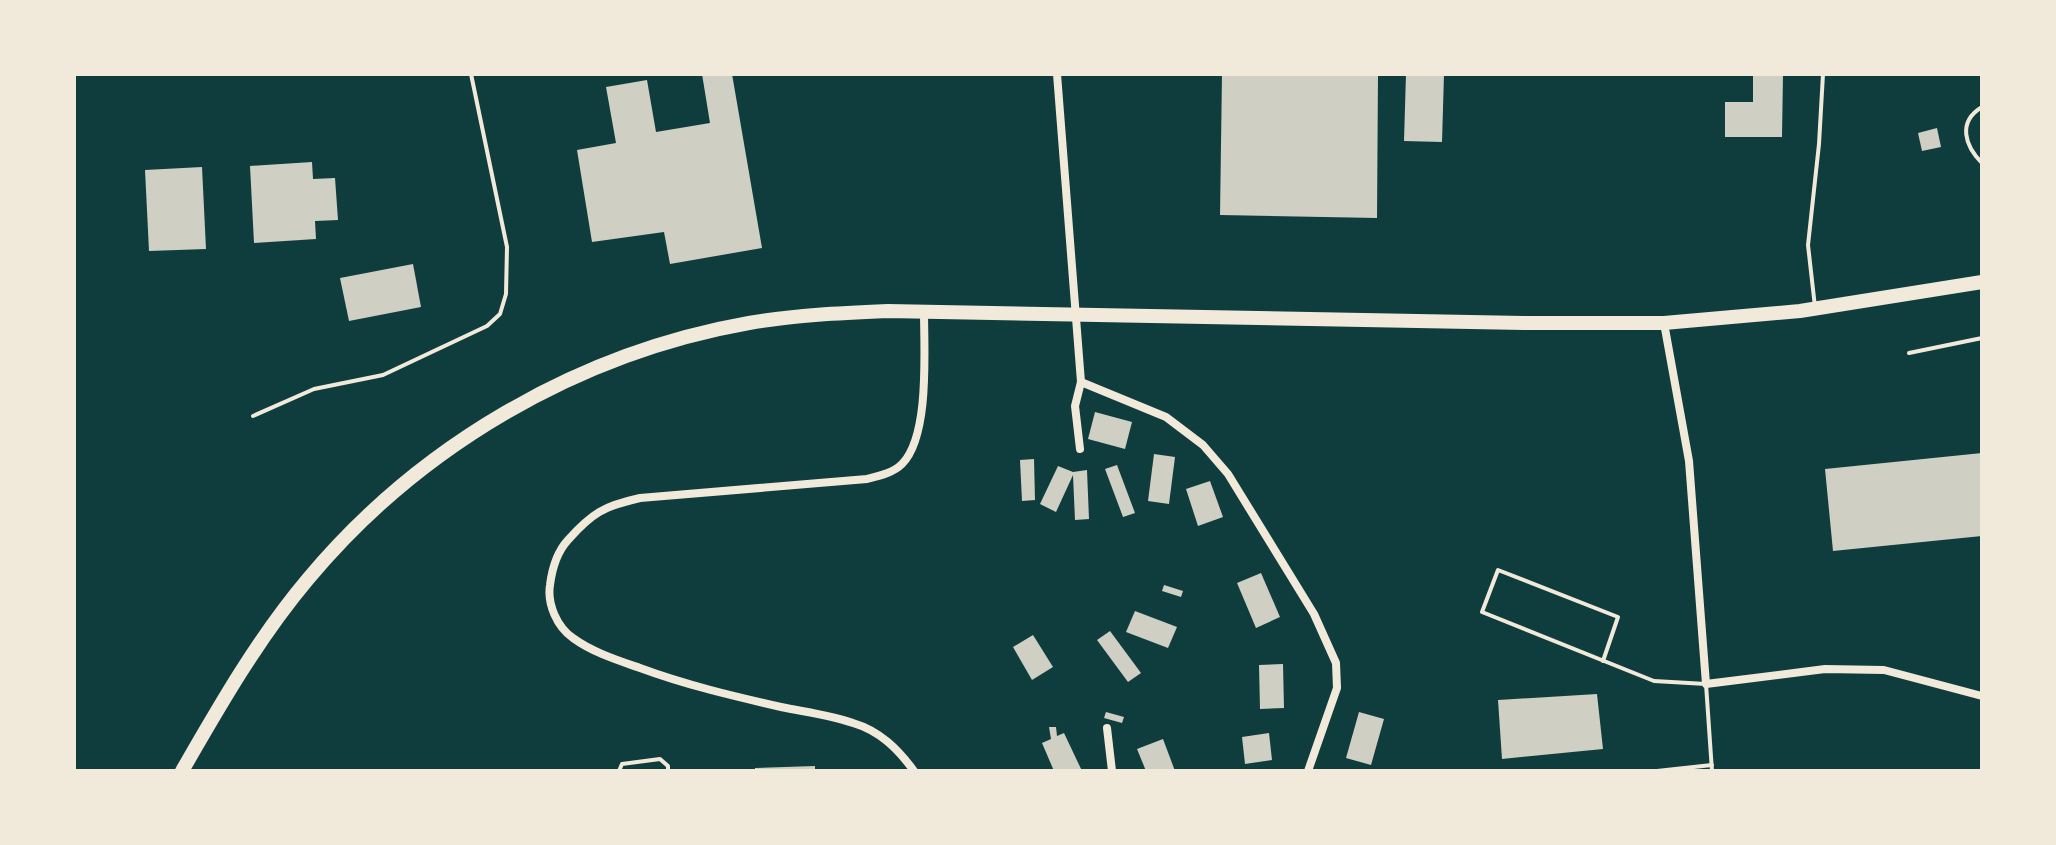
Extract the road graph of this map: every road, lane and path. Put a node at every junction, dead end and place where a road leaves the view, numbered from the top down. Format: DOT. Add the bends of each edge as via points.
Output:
graph roads {
  1 [pos="471,74"];
  2 [pos="1057,74"];
  3 [pos="1823,74"];
  4 [pos="1982,107"];
  5 [pos="1982,163"];
  6 [pos="1982,282"];
  7 [pos="1815,309"];
  8 [pos="924,311"];
  9 [pos="1074,314"];
  10 [pos="1664,323"];
  11 [pos="1982,338"];
  12 [pos="1909,353"];
  13 [pos="1081,382"];
  14 [pos="253,416"];
  15 [pos="1080,449"];
  16 [pos="1603,661"];
  17 [pos="1706,684"];
  18 [pos="1982,696"];
  19 [pos="1107,728"];
  20 [pos="1712,768"];
  21 [pos="187,769"];
  22 [pos="619,771"];
  23 [pos="668,771"];
  24 [pos="914,771"];
  25 [pos="1112,771"];
  26 [pos="1308,771"];
  27 [pos="1657,771"];
  1 -- 14 [label="lane" via="507,247 500,314 487,326 383,375 314,389"];
  2 -- 9 [label="street"];
  3 -- 7 [label="lane" via="1808,245"];
  4 -- 5 [label="lane" via="1972,116 1966,140"];
  6 -- 7 [label="main road"];
  7 -- 10 [label="main road"];
  8 -- 9 [label="main road"];
  8 -- 21 [label="main road" via="783,318 676,340 564,381 489,422 420,470 331,552 280,615"];
  8 -- 24 [label="street" via="924,384 917,435 901,464 867,479 618,503 589,516 564,544 552,568 549,591 553,614 564,630 609,657 723,694 853,723 877,733"];
  9 -- 10 [label="main road"];
  9 -- 13 [label="street"];
  10 -- 17 [label="street" via="1689,461"];
  11 -- 12 [label="lane"];
  13 -- 15 [label="street" via="1075,406"];
  13 -- 26 [label="street" via="1166,417 1203,445 1228,474 1314,614 1338,676"];
  16 -- 16 [label="lane" via="1482,612 1498,570 1618,617"];
  16 -- 17 [label="lane" via="1654,681"];
  17 -- 18 [label="street" via="1825,669 1884,670"];
  17 -- 20 [label="lane"];
  19 -- 25 [label="street"];
  20 -- 27 [label="lane"];
  22 -- 23 [label="lane" via="622,764 660,759"];
}
